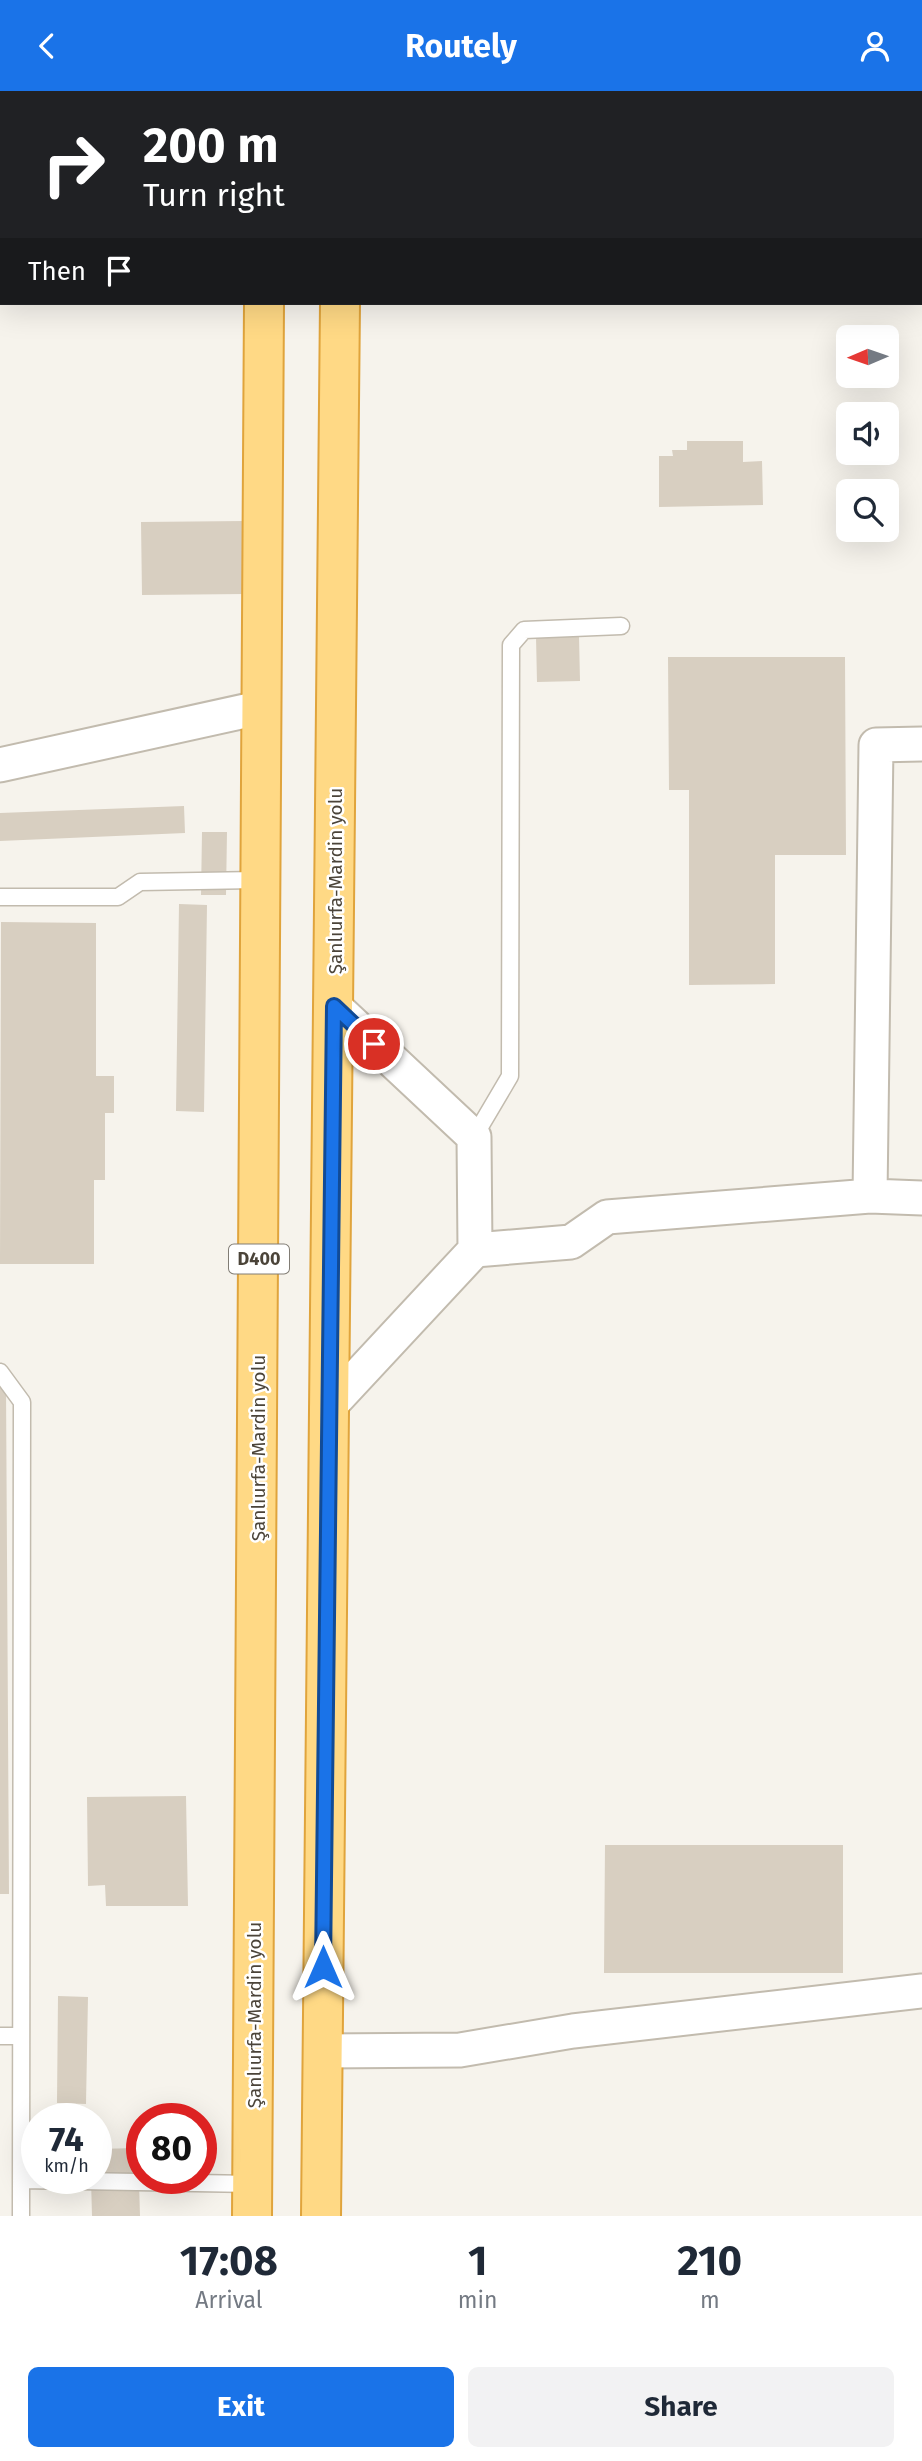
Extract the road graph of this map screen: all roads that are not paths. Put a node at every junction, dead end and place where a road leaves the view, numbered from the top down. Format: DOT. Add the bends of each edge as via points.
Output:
graph roads {
  1 [pos="264,305"];
  2 [pos="340,305"];
  3 [pos="621,626"];
  4 [pos="263,707"];
  5 [pos="922,744"];
  6 [pos="0,765"];
  7 [pos="262,880"];
  8 [pos="0,897"];
  9 [pos="334,1006"];
  10 [pos="474,1137"];
  11 [pos="870,1196"];
  12 [pos="922,1198"];
  13 [pos="475,1250"];
  14 [pos="0,1372"];
  15 [pos="327,1409"];
  16 [pos="922,1991"];
  17 [pos="0,2036"];
  18 [pos="20,2036"];
  19 [pos="322,2051"];
  20 [pos="21,2180"];
  21 [pos="112,2188"];
  22 [pos="21,2194"];
  23 [pos="252,2200"];
  24 [pos="21,2216"];
  25 [pos="321,2216"];
  1 -- 4 [label="highway, Şanlıurfa-Mardin yolu / D400"];
  2 -- 9 [label="highway, Şanlıurfa-Mardin yolu"];
  3 -- 10 [label="lane" via="524,630 511,645 510,1076"];
  4 -- 6 [label="street"];
  4 -- 7 [label="highway, Şanlıurfa-Mardin yolu / D400"];
  5 -- 11 [label="street" via="876,745"];
  7 -- 8 [label="lane" via="140,882 118,897"];
  7 -- 23 [label="highway, Şanlıurfa-Mardin yolu / D400"];
  9 -- 10 [label="street"];
  9 -- 15 [label="highway, Şanlıurfa-Mardin yolu"];
  10 -- 13 [label="street"];
  11 -- 12 [label="street"];
  11 -- 13 [label="street" via="607,1217 571,1242"];
  13 -- 15 [label="street"];
  14 -- 18 [label="lane" via="22,1402"];
  15 -- 19 [label="highway, Şanlıurfa-Mardin yolu"];
  16 -- 19 [label="street" via="573,2031 460,2050"];
  17 -- 18 [label="lane"];
  18 -- 20 [label="lane"];
  19 -- 25 [label="highway, Şanlıurfa-Mardin yolu"];
  21 -- 23 [label="lane"];
  22 -- 24 [label="lane"];
}
